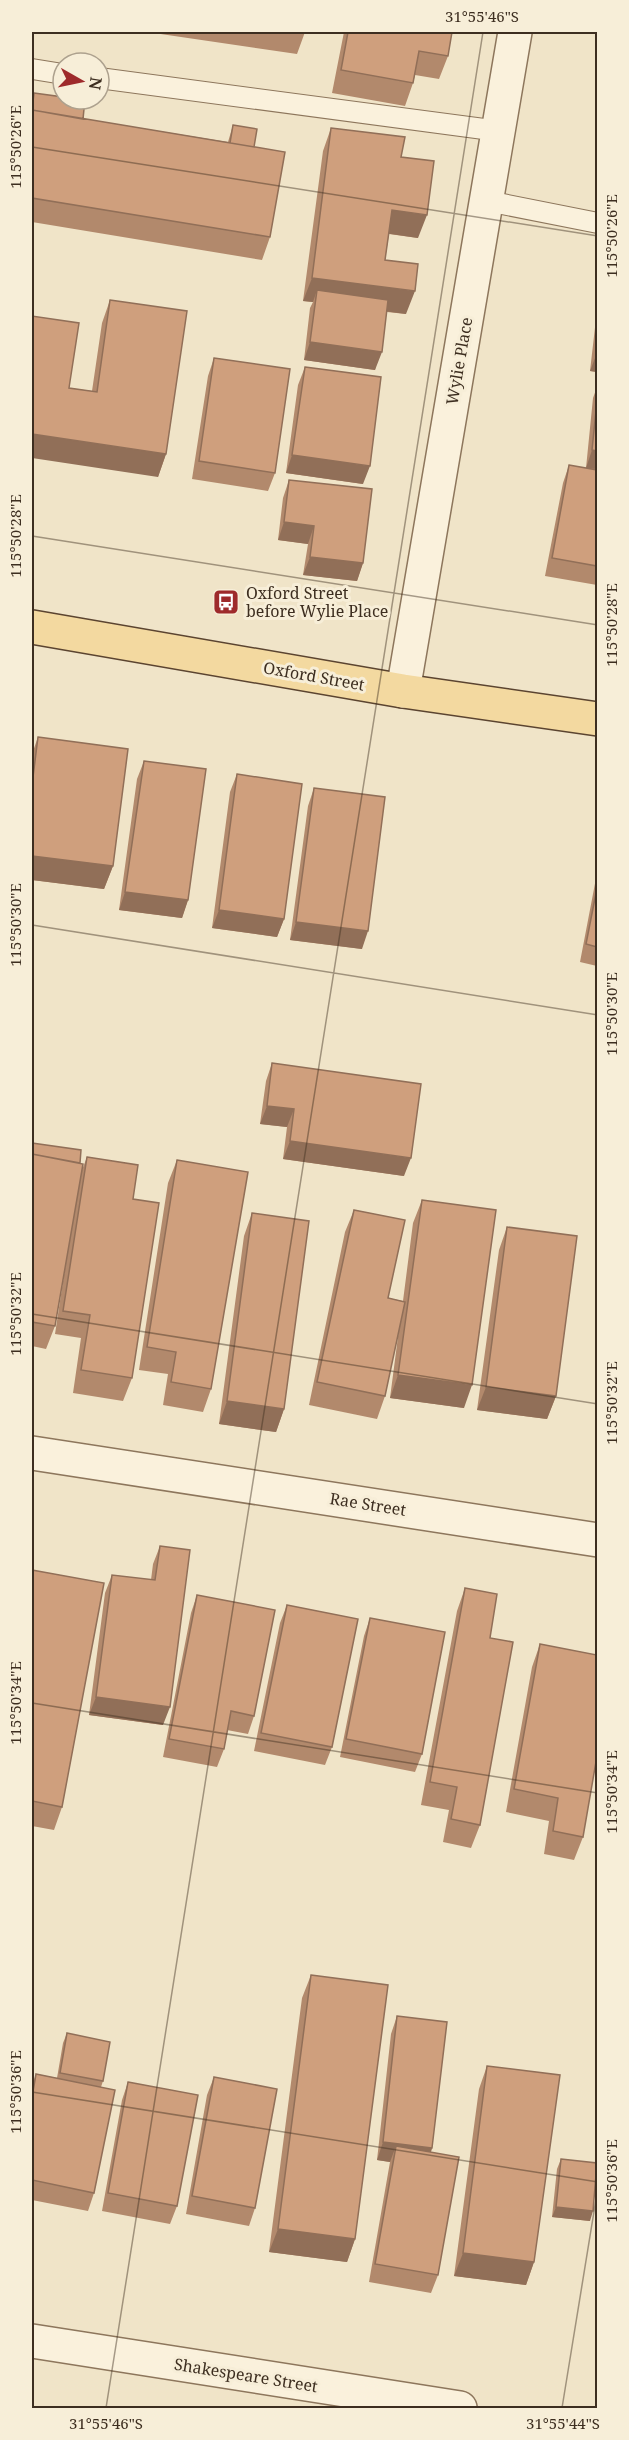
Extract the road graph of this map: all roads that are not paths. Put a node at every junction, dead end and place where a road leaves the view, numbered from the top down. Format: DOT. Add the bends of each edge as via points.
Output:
graph roads {
  1 [pos="515,32"];
  2 [pos="32,69"];
  3 [pos="51,72"];
  4 [pos="111,80"];
  5 [pos="499,131"];
  6 [pos="487,201"];
  7 [pos="597,223"];
  8 [pos="32,627"];
  9 [pos="403,691"];
  10 [pos="597,719"];
  11 [pos="32,1453"];
  12 [pos="597,1539"];
  13 [pos="32,2341"];
  14 [pos="460,2409"];
  1 -- 5 [label="street, Wylie Place"];
  2 -- 3 [label="lane"];
  4 -- 5 [label="lane"];
  5 -- 6 [label="street, Wylie Place"];
  6 -- 7 [label="lane"];
  6 -- 9 [label="street, Wylie Place"];
  8 -- 9 [label="main road, Oxford Street"];
  9 -- 10 [label="main road, Oxford Street"];
  11 -- 12 [label="street, Rae Street"];
  13 -- 14 [label="street, Shakespeare Street"];
}
